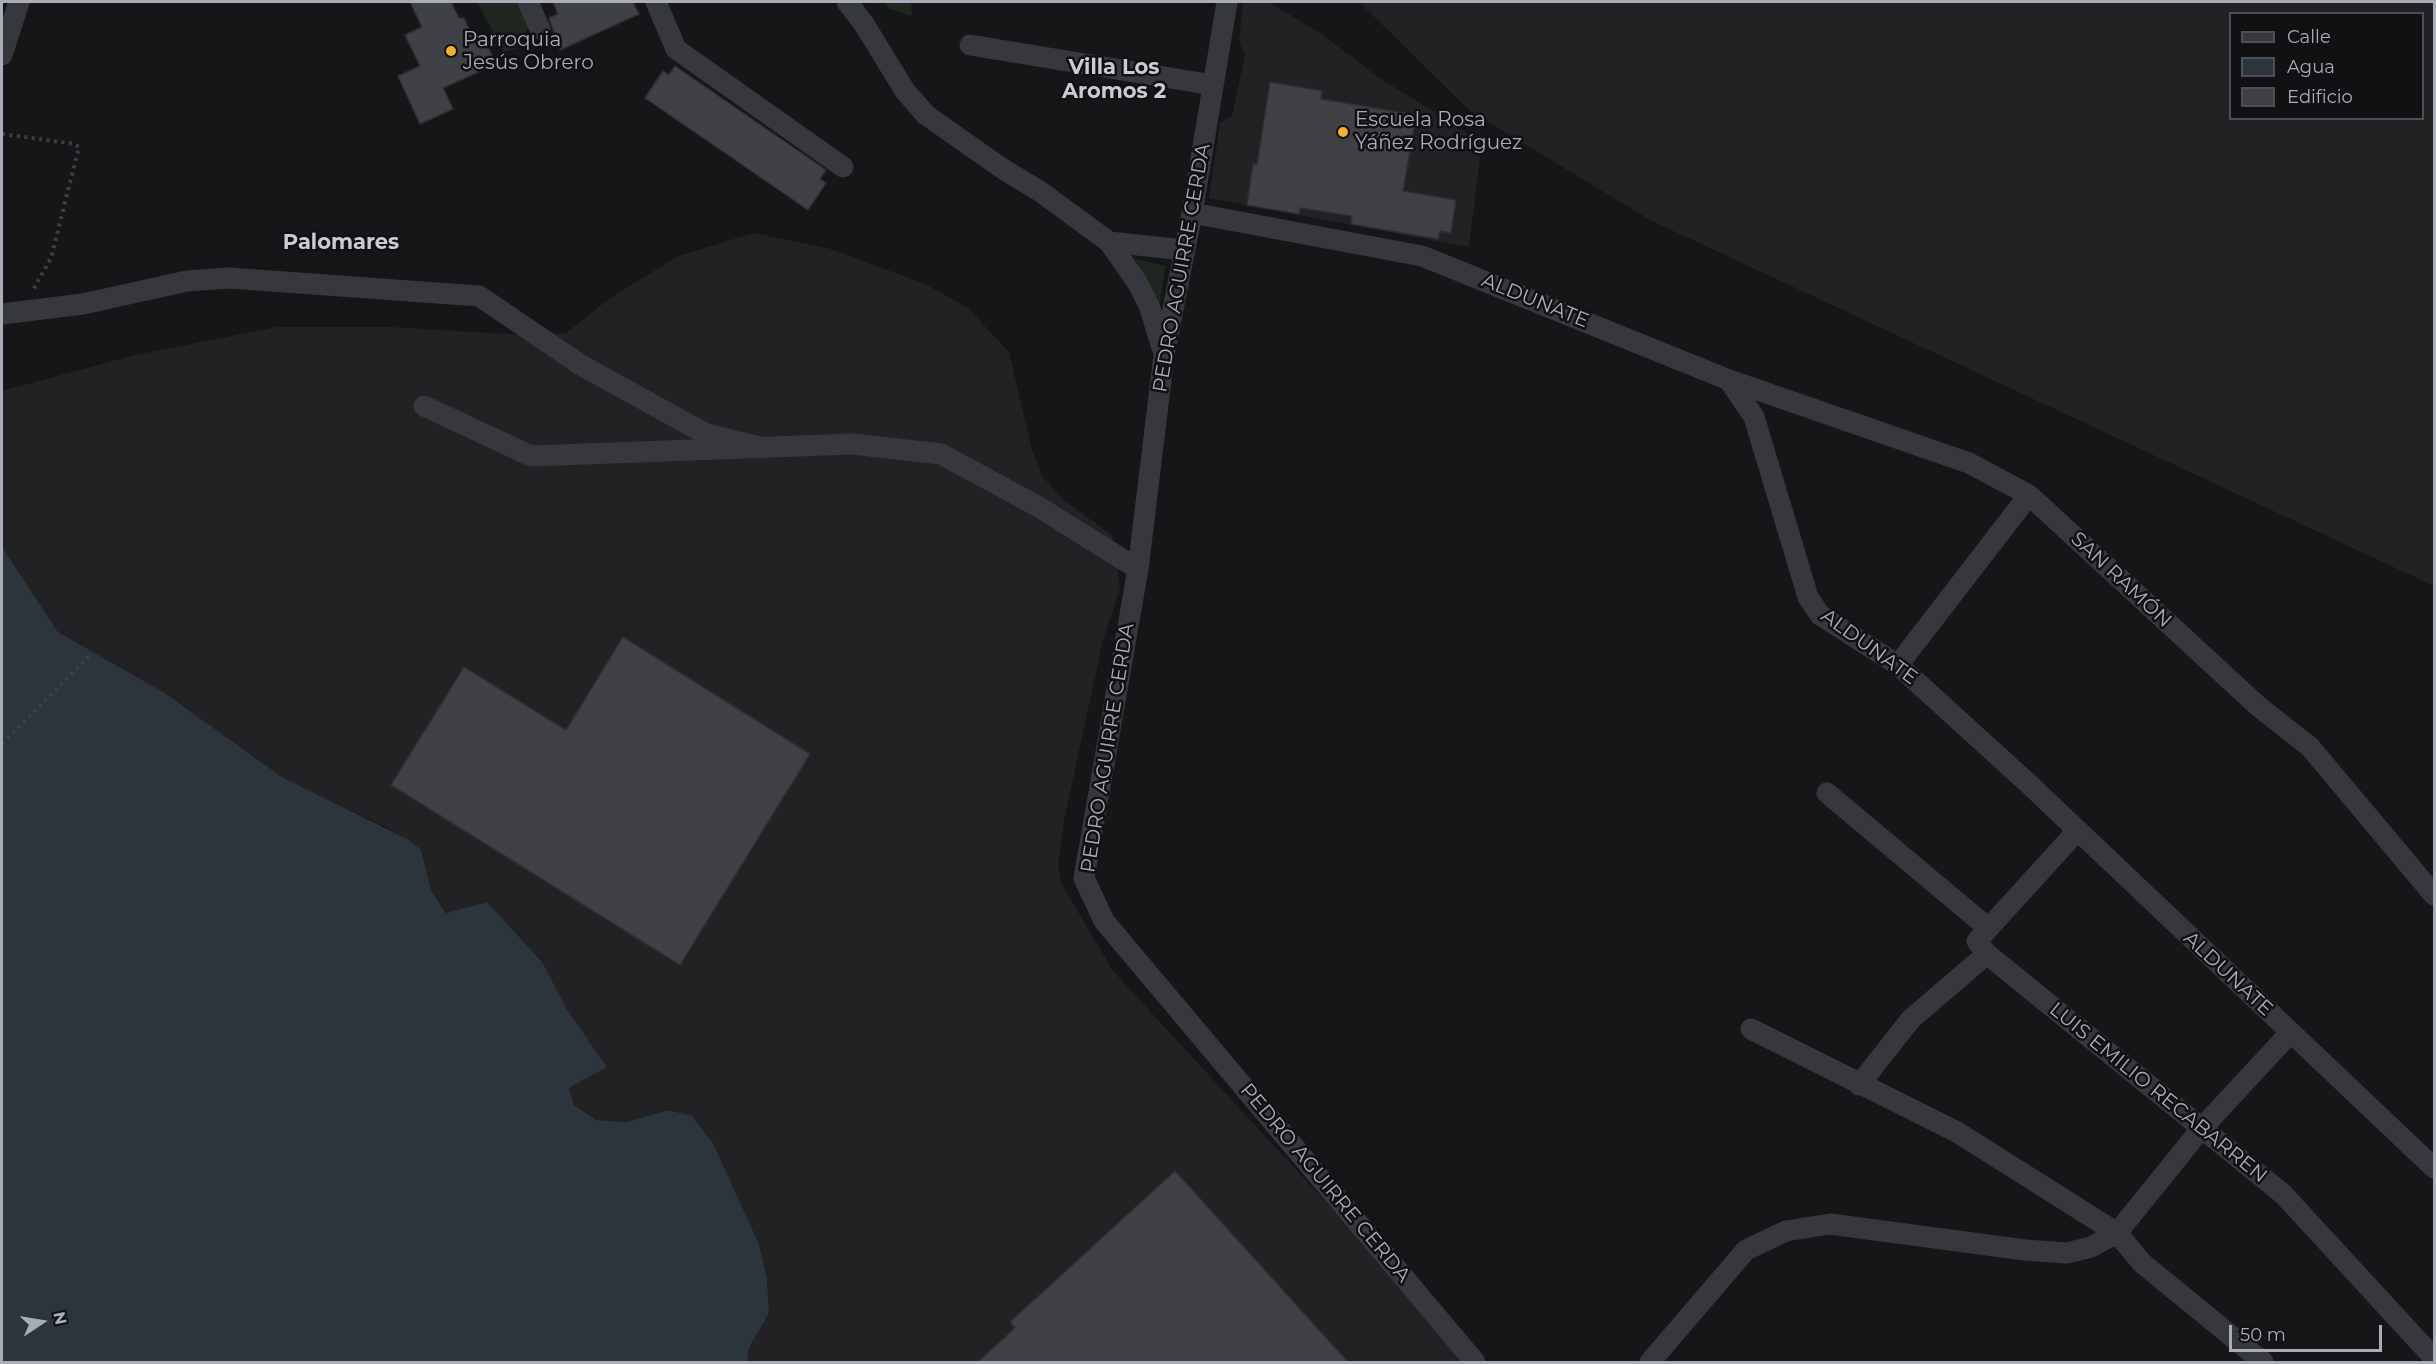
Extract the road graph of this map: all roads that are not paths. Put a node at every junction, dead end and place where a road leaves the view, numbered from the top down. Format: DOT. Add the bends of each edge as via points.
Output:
graph roads {
  1 [pos="18,2"];
  2 [pos="528,2"];
  3 [pos="656,2"];
  4 [pos="847,2"];
  5 [pos="1227,2"];
  6 [pos="540,29"];
  7 [pos="970,45"];
  8 [pos="2,55"];
  9 [pos="1213,85"];
  10 [pos="843,167"];
  11 [pos="1192,213"];
  12 [pos="1109,242"];
  13 [pos="1184,250"];
  14 [pos="10,313"];
  15 [pos="1164,355"];
  16 [pos="1729,380"];
  17 [pos="424,406"];
  18 [pos="764,448"];
  19 [pos="2029,495"];
  20 [pos="1138,569"];
  21 [pos="1898,664"];
  22 [pos="1827,793"];
  23 [pos="2077,831"];
  24 [pos="2434,895"];
  25 [pos="1987,927"];
  26 [pos="1987,954"];
  27 [pos="1751,1029"];
  28 [pos="2290,1033"];
  29 [pos="1859,1085"];
  30 [pos="2201,1129"];
  31 [pos="2434,1168"];
  32 [pos="2117,1233"];
  33 [pos="2434,1358"];
  34 [pos="1475,1362"];
  35 [pos="1650,1362"];
  36 [pos="2263,1362"];
  1 -- 8 [label="street"];
  2 -- 6 [label="street"];
  3 -- 10 [label="street" via="676,49"];
  4 -- 12 [label="street" via="905,91 926,115"];
  5 -- 9 [label="street, PEDRO AGUIRRE CERDA"];
  7 -- 9 [label="street"];
  9 -- 11 [label="street, PEDRO AGUIRRE CERDA"];
  11 -- 13 [label="street, PEDRO AGUIRRE CERDA"];
  11 -- 16 [label="street, ALDUNATE" via="1422,256"];
  12 -- 13 [label="street"];
  12 -- 15 [label="street" via="1149,305"];
  13 -- 15 [label="street, PEDRO AGUIRRE CERDA"];
  14 -- 18 [label="street" via="82,304 187,281 229,278 479,296 581,365 706,434"];
  15 -- 20 [label="street, PEDRO AGUIRRE CERDA"];
  16 -- 19 [label="street, SAN RAMÓN" via="1970,463"];
  16 -- 21 [label="street, ALDUNATE" via="1754,417 1808,597 1820,615"];
  17 -- 18 [label="street" via="531,456"];
  18 -- 20 [label="street" via="852,444 941,454 1039,507"];
  19 -- 21 [label="street"];
  19 -- 24 [label="street, SAN RAMÓN" via="2258,706 2310,747"];
  20 -- 34 [label="street, PEDRO AGUIRRE CERDA" via="1084,878 1104,921"];
  21 -- 23 [label="street, ALDUNATE"];
  22 -- 25 [label="street"];
  23 -- 25 [label="street"];
  23 -- 28 [label="street, ALDUNATE"];
  25 -- 26 [label="street" via="1977,941"];
  26 -- 29 [label="street" via="1911,1019"];
  26 -- 30 [label="street, LUIS EMILIO RECABARREN"];
  27 -- 29 [label="street"];
  28 -- 30 [label="street"];
  28 -- 31 [label="street, ALDUNATE"];
  29 -- 32 [label="street" via="1957,1132"];
  30 -- 32 [label="street"];
  30 -- 33 [label="street, LUIS EMILIO RECABARREN" via="2283,1194"];
  32 -- 35 [label="street" via="2091,1247 2067,1253 1830,1224 1786,1231 1746,1250"];
  32 -- 36 [label="street" via="2142,1263"];
}
